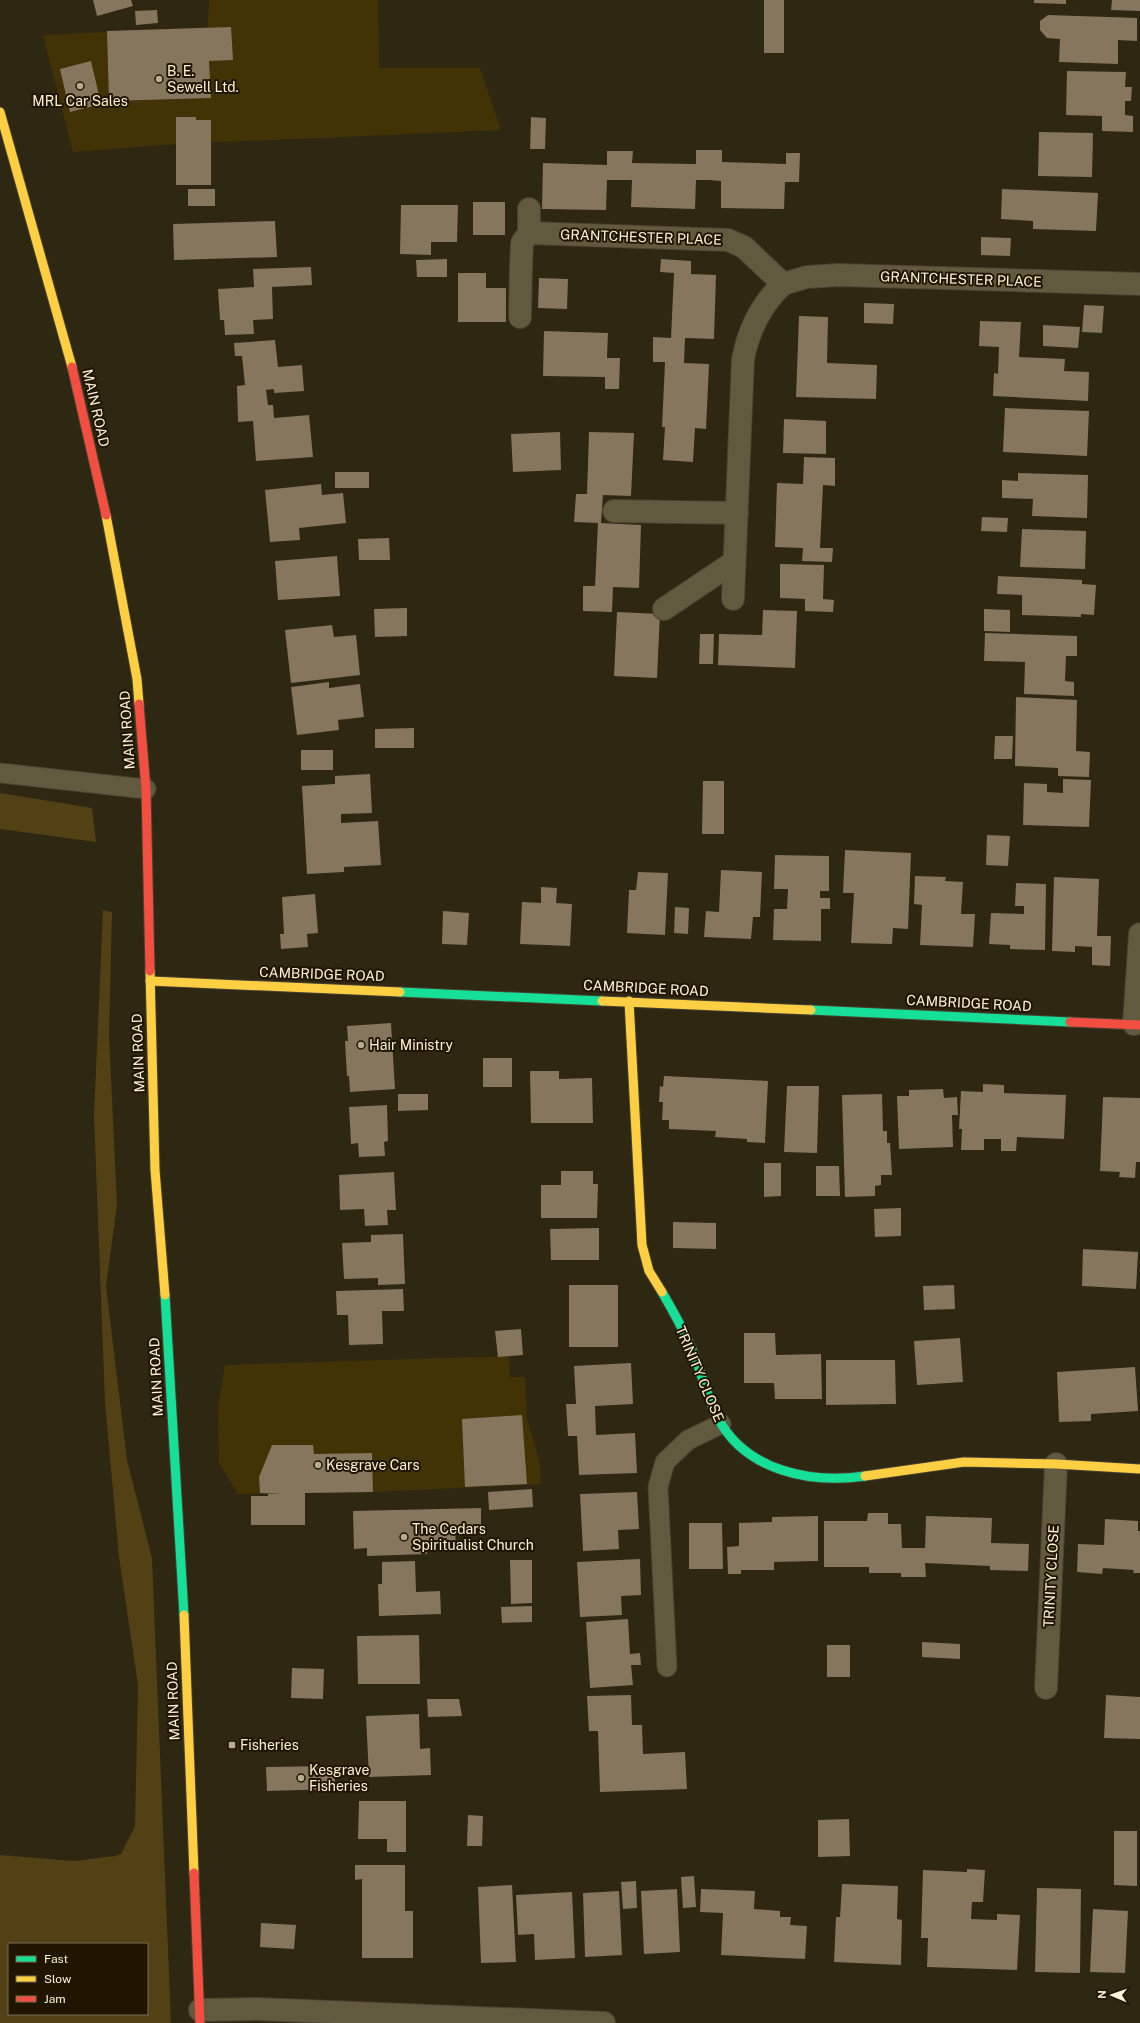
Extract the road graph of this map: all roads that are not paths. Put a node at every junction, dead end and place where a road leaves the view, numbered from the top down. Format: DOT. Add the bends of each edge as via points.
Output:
graph roads {
  1 [pos="0,112"];
  2 [pos="529,209"];
  3 [pos="529,233"];
  4 [pos="784,284"];
  5 [pos="1140,284"];
  6 [pos="520,317"];
  7 [pos="614,511"];
  8 [pos="737,513"];
  9 [pos="734,562"];
  10 [pos="733,599"];
  11 [pos="664,609"];
  12 [pos="0,773"];
  13 [pos="146,789"];
  14 [pos="1140,934"];
  15 [pos="150,980"];
  16 [pos="629,1001"];
  17 [pos="1137,1024"];
  18 [pos="721,1424"];
  19 [pos="1056,1464"];
  20 [pos="1140,1470"];
  21 [pos="667,1667"];
  22 [pos="1046,1688"];
  23 [pos="200,2016"];
  24 [pos="383,2019"];
  25 [pos="604,2023"];
  1 -- 13 [label="main road, MAIN ROAD" via="69,354 108,522 138,678"];
  2 -- 3 [label="street"];
  3 -- 4 [label="street, GRANTCHESTER PLACE" via="728,240 744,247"];
  3 -- 6 [label="street" via="522,243"];
  4 -- 5 [label="street, GRANTCHESTER PLACE" via="807,277 839,275"];
  4 -- 8 [label="street, GRANTCHESTER PLACE" via="770,296 758,315 748,336 743,359"];
  7 -- 8 [label="street"];
  8 -- 9 [label="street, GRANTCHESTER PLACE"];
  9 -- 10 [label="street, GRANTCHESTER PLACE"];
  9 -- 11 [label="street"];
  12 -- 13 [label="lane"];
  13 -- 15 [label="main road, MAIN ROAD"];
  14 -- 17 [label="street"];
  15 -- 16 [label="main road, CAMBRIDGE ROAD"];
  15 -- 23 [label="main road, MAIN ROAD" via="155,1170 183,1588"];
  16 -- 17 [label="main road, CAMBRIDGE ROAD"];
  16 -- 18 [label="main road, TRINITY CLOSE" via="642,1245 648,1268 701,1368 709,1398"];
  18 -- 19 [label="main road, TRINITY CLOSE" via="737,1446 773,1469 810,1477 844,1479 964,1462"];
  18 -- 21 [label="lane" via="688,1440 665,1462 658,1487"];
  19 -- 20 [label="main road, TRINITY CLOSE"];
  19 -- 22 [label="street, TRINITY CLOSE"];
  23 -- 24 [label="street" via="257,2010"];
  24 -- 25 [label="street"];
}
